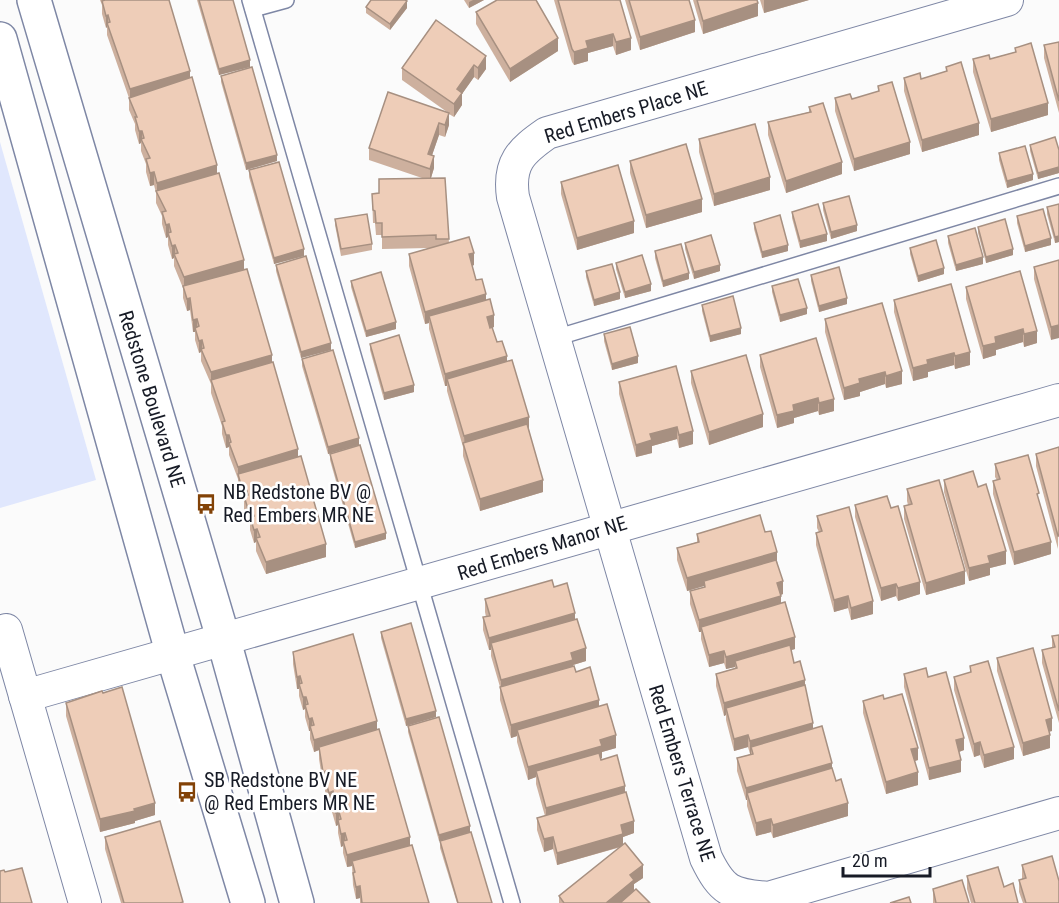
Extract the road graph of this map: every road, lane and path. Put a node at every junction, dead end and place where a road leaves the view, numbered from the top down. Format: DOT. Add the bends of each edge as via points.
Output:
graph roads {
  1 [pos="34,0"];
  2 [pos="285,0"];
  3 [pos="1007,0"];
  4 [pos="252,5"];
  5 [pos="0,39"];
  6 [pos="1059,186"];
  7 [pos="555,338"];
  8 [pos="1059,400"];
  9 [pos="610,527"];
  10 [pos="420,585"];
  11 [pos="2,624"];
  12 [pos="224,641"];
  13 [pos="173,656"];
  14 [pos="25,696"];
  15 [pos="1059,813"];
  16 [pos="85,903"];
  17 [pos="248,903"];
  18 [pos="297,903"];
  19 [pos="512,903"];
  1 -- 12 [label="street, Redstone Boulevard NE"];
  2 -- 4 [label="lane"];
  3 -- 7 [label="street, Red Embers Place NE" via="547,133 527,147 516,162 511,181"];
  4 -- 10 [label="lane"];
  5 -- 13 [label="street"];
  6 -- 7 [label="lane"];
  7 -- 9 [label="street, Red Embers Place NE"];
  8 -- 9 [label="street, Red Embers Manor NE"];
  9 -- 10 [label="street, Red Embers Manor NE"];
  9 -- 15 [label="street, Red Embers Terrace NE" via="706,858 718,882 733,892 768,898"];
  10 -- 12 [label="street, Red Embers Manor NE"];
  10 -- 19 [label="lane"];
  11 -- 14 [label="street"];
  12 -- 13 [label="street, Red Embers Manor NE"];
  12 -- 18 [label="street, Redstone Boulevard NE"];
  13 -- 14 [label="street, Red Embers Manor NE"];
  13 -- 17 [label="street"];
  14 -- 16 [label="street"];
}
